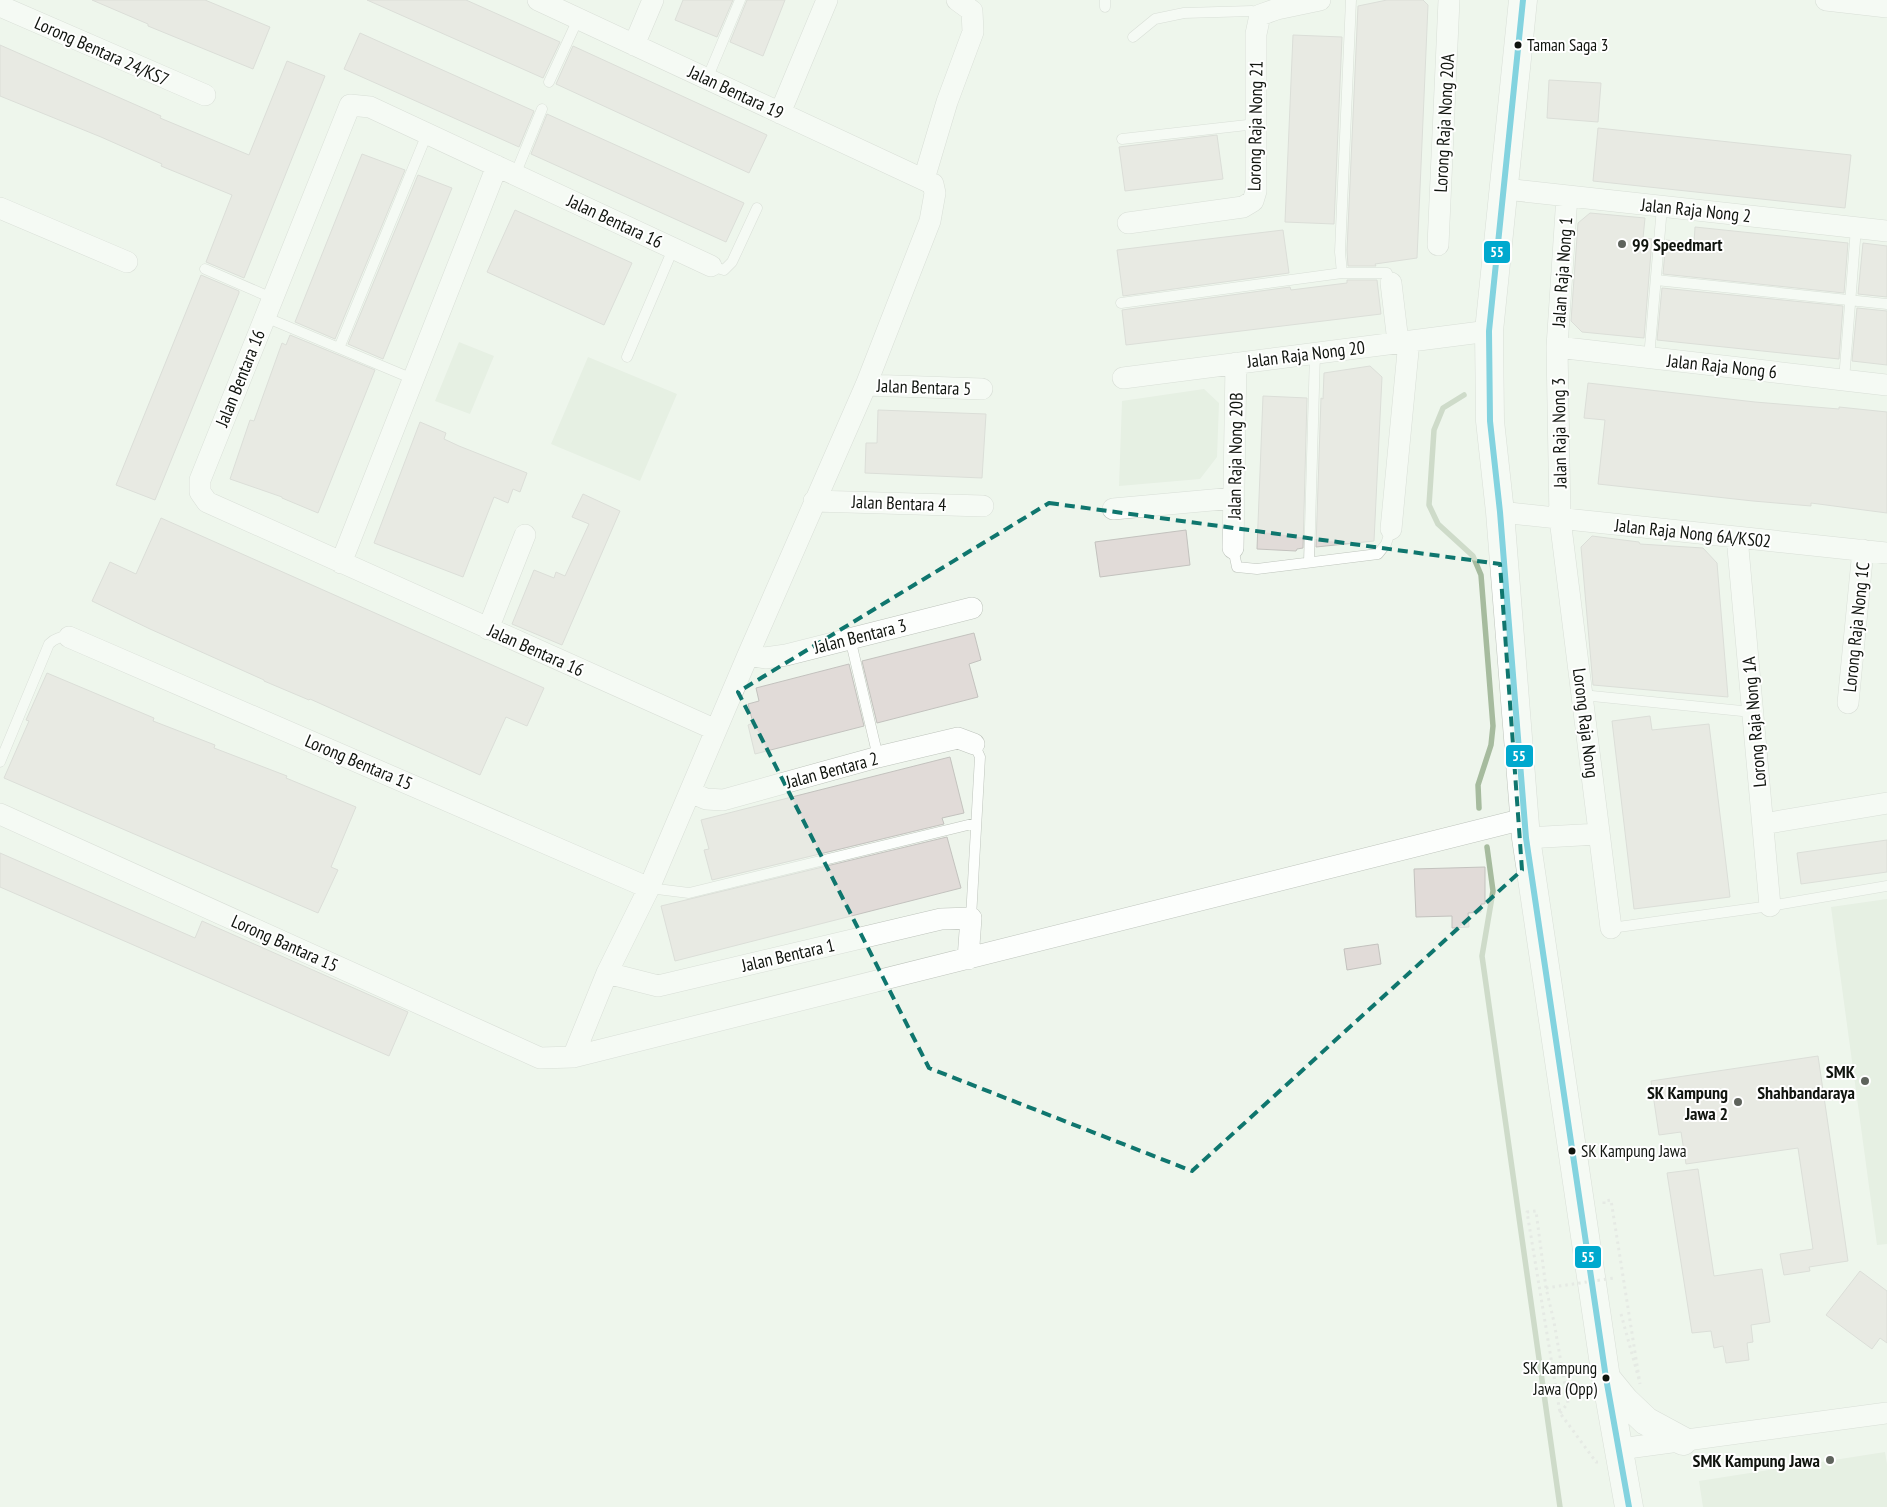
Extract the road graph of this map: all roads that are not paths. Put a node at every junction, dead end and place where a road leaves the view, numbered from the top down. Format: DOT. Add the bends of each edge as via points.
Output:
graph roads {
  1 [pos="538,0"];
  2 [pos="653,0"];
  3 [pos="740,0"];
  4 [pos="827,0"];
  5 [pos="957,0"];
  6 [pos="1320,0"];
  7 [pos="1351,0"];
  8 [pos="1450,0"];
  9 [pos="1523,0"];
  10 [pos="1826,0"];
  11 [pos="0,6"];
  12 [pos="1887,7"];
  13 [pos="1270,8"];
  14 [pos="568,10"];
  15 [pos="1134,37"];
  16 [pos="634,45"];
  17 [pos="707,79"];
  18 [pos="549,82"];
  19 [pos="205,95"];
  20 [pos="542,109"];
  21 [pos="780,112"];
  22 [pos="1256,124"];
  23 [pos="428,134"];
  24 [pos="1122,139"];
  25 [pos="506,171"];
  26 [pos="928,182"];
  27 [pos="1505,189"];
  28 [pos="1567,196"];
  29 [pos="1662,206"];
  30 [pos="0,208"];
  31 [pos="757,208"];
  32 [pos="1128,223"];
  33 [pos="1856,228"];
  34 [pos="1887,231"];
  35 [pos="1438,245"];
  36 [pos="674,248"];
  37 [pos="127,262"];
  38 [pos="710,266"];
  39 [pos="205,269"];
  40 [pos="1342,273"];
  41 [pos="1656,280"];
  42 [pos="1391,283"];
  43 [pos="1850,299"];
  44 [pos="1121,303"];
  45 [pos="1887,304"];
  46 [pos="269,308"];
  47 [pos="1489,331"];
  48 [pos="1403,341"];
  49 [pos="1557,347"];
  50 [pos="339,348"];
  51 [pos="1315,353"];
  52 [pos="627,357"];
  53 [pos="1648,358"];
  54 [pos="1236,363"];
  55 [pos="1123,378"];
  56 [pos="413,379"];
  57 [pos="1844,380"];
  58 [pos="866,385"];
  59 [pos="1887,385"];
  60 [pos="982,389"];
  61 [pos="1234,498"];
  62 [pos="814,500"];
  63 [pos="983,506"];
  64 [pos="1113,509"];
  65 [pos="1500,512"];
  66 [pos="1560,519"];
  67 [pos="1391,529"];
  68 [pos="525,535"];
  69 [pos="1737,537"];
  70 [pos="1233,548"];
  71 [pos="1863,550"];
  72 [pos="1887,553"];
  73 [pos="1309,562"];
  74 [pos="341,563"];
  75 [pos="972,608"];
  76 [pos="488,629"];
  77 [pos="69,637"];
  78 [pos="850,638"];
  79 [pos="748,655"];
  80 [pos="1582,695"];
  81 [pos="1848,703"];
  82 [pos="1752,712"];
  83 [pos="716,730"];
  84 [pos="974,744"];
  85 [pos="878,757"];
  86 [pos="0,762"];
  87 [pos="690,792"];
  88 [pos="1887,803"];
  89 [pos="0,814"];
  90 [pos="976,823"];
  91 [pos="1764,824"];
  92 [pos="1525,829"];
  93 [pos="1599,834"];
  94 [pos="1887,886"];
  95 [pos="649,888"];
  96 [pos="1770,906"];
  97 [pos="970,918"];
  98 [pos="1611,928"];
  99 [pos="968,959"];
  100 [pos="607,973"];
  101 [pos="573,1057"];
  102 [pos="1606,1378"];
  103 [pos="1887,1413"];
  104 [pos="1683,1441"];
  105 [pos="1621,1456"];
  106 [pos="1629,1507"];
  1 -- 14 [label="street, Jalan Bentara 19"];
  2 -- 16 [label="street"];
  3 -- 17 [label="lane"];
  4 -- 21 [label="street"];
  5 -- 26 [label="street" via="972,11 973,32 947,102"];
  6 -- 13 [label="street"];
  7 -- 40 [label="lane" via="1340,252"];
  8 -- 35 [label="street, Lorong Raja Nong 20A"];
  9 -- 27 [label="main road"];
  10 -- 12 [label="street"];
  11 -- 19 [label="street, Lorong Bentara 24/KS7"];
  13 -- 15 [label="lane" via="1184,13 1155,20"];
  13 -- 22 [label="street, Lorong Raja Nong 21" via="1256,34"];
  14 -- 16 [label="street, Jalan Bentara 19"];
  14 -- 18 [label="lane"];
  16 -- 17 [label="street, Jalan Bentara 19"];
  17 -- 21 [label="street, Jalan Bentara 19"];
  20 -- 25 [label="lane"];
  21 -- 26 [label="street, Jalan Bentara 19"];
  22 -- 24 [label="lane"];
  22 -- 32 [label="street, Lorong Raja Nong 21" via="1256,191 1253,201 1243,207"];
  23 -- 25 [label="street, Jalan Bentara 16"];
  23 -- 46 [label="street, Jalan Bentara 16" via="370,107 350,104"];
  23 -- 50 [label="lane"];
  25 -- 36 [label="street, Jalan Bentara 16"];
  25 -- 56 [label="street"];
  26 -- 58 [label="street" via="934,193 930,221"];
  27 -- 28 [label="street, Jalan Raja Nong 2"];
  27 -- 47 [label="main road"];
  28 -- 29 [label="street, Jalan Raja Nong 2"];
  28 -- 49 [label="street, Jalan Raja Nong 1"];
  29 -- 33 [label="street, Jalan Raja Nong 2"];
  29 -- 41 [label="lane"];
  30 -- 37 [label="street"];
  31 -- 38 [label="lane" via="732,262 724,270"];
  33 -- 34 [label="street, Jalan Raja Nong 2"];
  33 -- 43 [label="lane"];
  36 -- 38 [label="street, Jalan Bentara 16"];
  36 -- 52 [label="lane"];
  39 -- 46 [label="lane"];
  40 -- 42 [label="lane" via="1386,272"];
  40 -- 44 [label="lane"];
  41 -- 43 [label="lane"];
  41 -- 53 [label="lane"];
  42 -- 48 [label="street"];
  43 -- 45 [label="lane"];
  43 -- 57 [label="lane"];
  46 -- 50 [label="lane"];
  46 -- 74 [label="street, Jalan Bentara 16" via="200,480 200,492 207,502"];
  47 -- 48 [label="street, Jalan Raja Nong 20"];
  47 -- 65 [label="main road" via="1490,421"];
  48 -- 51 [label="street, Jalan Raja Nong 20"];
  48 -- 67 [label="street"];
  49 -- 53 [label="street, Jalan Raja Nong 6"];
  49 -- 66 [label="street, Jalan Raja Nong 3"];
  50 -- 56 [label="lane"];
  51 -- 54 [label="street, Jalan Raja Nong 20"];
  51 -- 73 [label="lane"];
  53 -- 57 [label="street, Jalan Raja Nong 6"];
  54 -- 55 [label="street, Jalan Raja Nong 20"];
  54 -- 61 [label="street, Jalan Raja Nong 20B"];
  56 -- 74 [label="street"];
  57 -- 59 [label="street, Jalan Raja Nong 6"];
  58 -- 60 [label="street, Jalan Bentara 5"];
  58 -- 62 [label="street"];
  61 -- 64 [label="street"];
  61 -- 70 [label="street, Jalan Raja Nong 20B"];
  62 -- 63 [label="street, Jalan Bentara 4"];
  62 -- 79 [label="street"];
  65 -- 66 [label="street, Jalan Raja Nong 6A/KS02"];
  65 -- 92 [label="main road"];
  66 -- 69 [label="street, Jalan Raja Nong 6A/KS02"];
  66 -- 80 [label="street, Lorong Raja Nong"];
  67 -- 73 [label="lane" via="1378,554"];
  68 -- 76 [label="street"];
  69 -- 71 [label="street, Jalan Raja Nong 6A/KS02"];
  69 -- 82 [label="street, Lorong Raja Nong 1A"];
  70 -- 73 [label="lane" via="1237,567 1257,569"];
  71 -- 72 [label="street, Jalan Raja Nong 6A/KS02"];
  71 -- 81 [label="street, Lorong Raja Nong 1C"];
  74 -- 76 [label="street, Jalan Bentara 16"];
  75 -- 78 [label="street, Jalan Bentara 3"];
  76 -- 83 [label="street, Jalan Bentara 16"];
  77 -- 86 [label="lane" via="61,637 49,644"];
  77 -- 95 [label="street, Lorong Bentara 15"];
  78 -- 79 [label="street, Jalan Bentara 3" via="772,657"];
  78 -- 85 [label="lane"];
  79 -- 83 [label="street"];
  80 -- 82 [label="lane"];
  80 -- 93 [label="street, Lorong Raja Nong"];
  82 -- 91 [label="street, Lorong Raja Nong 1A"];
  83 -- 87 [label="street"];
  84 -- 85 [label="street, Jalan Bentara 2" via="958,738"];
  84 -- 90 [label="lane" via="980,757"];
  85 -- 87 [label="street, Jalan Bentara 2" via="723,800 706,799"];
  87 -- 95 [label="street"];
  88 -- 91 [label="street"];
  89 -- 101 [label="street, Lorong Bantara 15" via="540,1058"];
  90 -- 95 [label="lane" via="689,893"];
  90 -- 97 [label="lane"];
  91 -- 96 [label="street, Lorong Raja Nong 1A"];
  92 -- 93 [label="street, Lorong Bantara 15"];
  92 -- 99 [label="street, Lorong Bantara 15"];
  92 -- 102 [label="main road"];
  93 -- 98 [label="street, Lorong Raja Nong"];
  94 -- 96 [label="lane"];
  95 -- 100 [label="street"];
  96 -- 98 [label="lane"];
  97 -- 99 [label="street"];
  97 -- 100 [label="street, Jalan Bentara 1" via="941,919 658,986"];
  99 -- 101 [label="street, Lorong Bantara 15"];
  100 -- 101 [label="street"];
  102 -- 104 [label="main road" via="1646,1421"];
  102 -- 105 [label="main road"];
  103 -- 104 [label="street"];
  104 -- 105 [label="street"];
  105 -- 106 [label="main road"];
}
